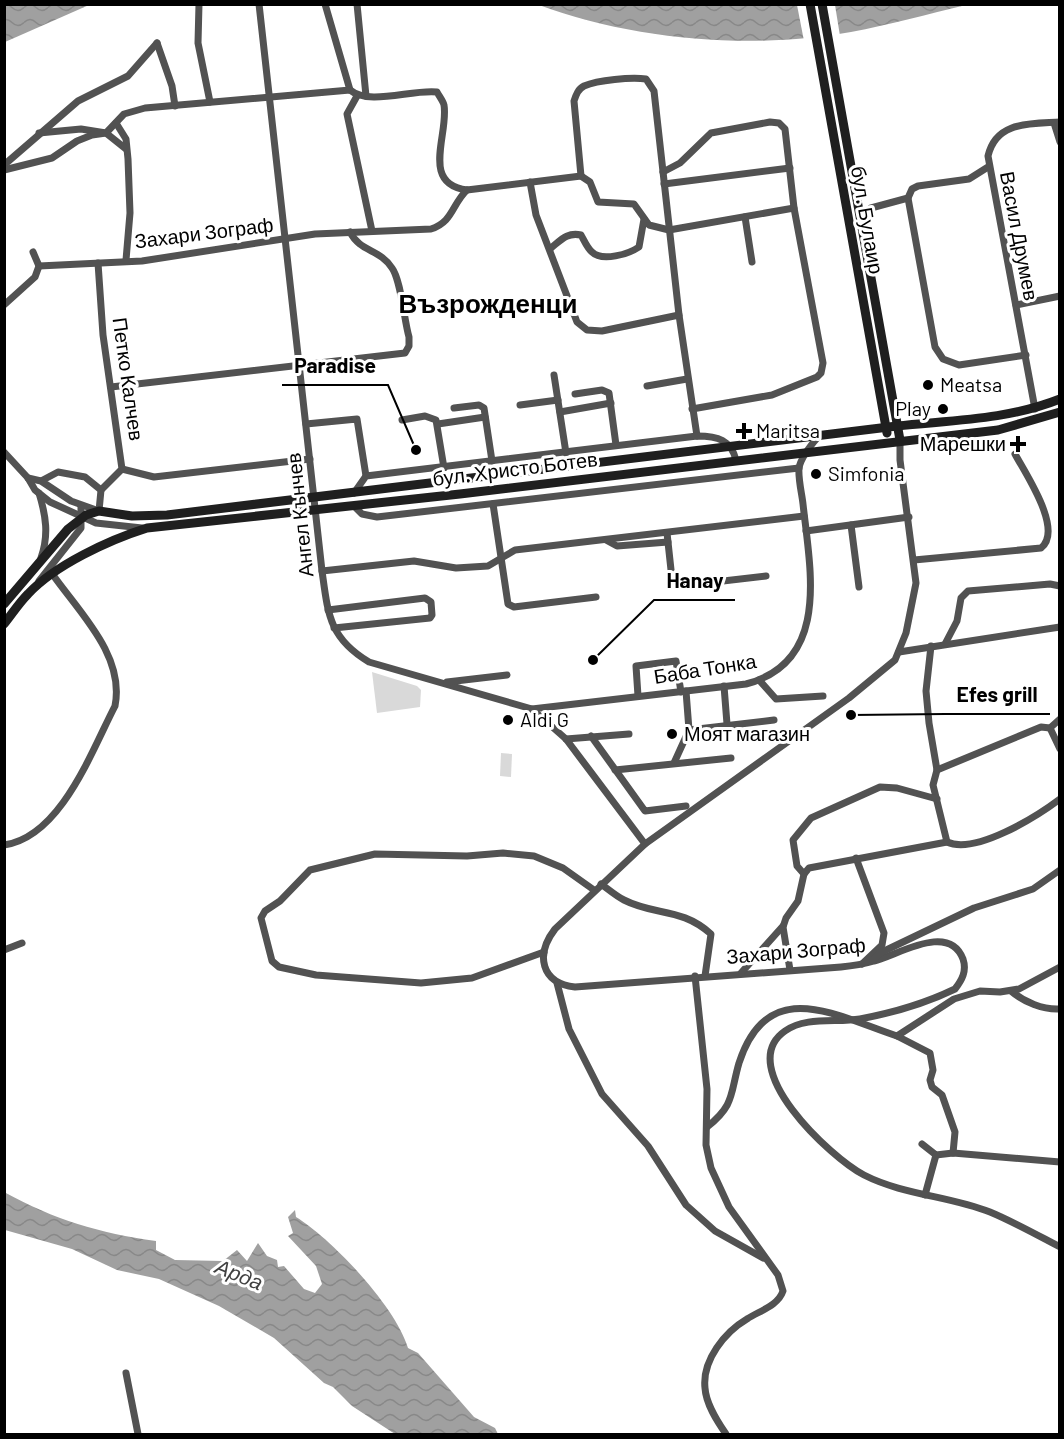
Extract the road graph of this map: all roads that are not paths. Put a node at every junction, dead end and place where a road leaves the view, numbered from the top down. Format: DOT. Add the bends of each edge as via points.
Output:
graph roads {
  1 [pos="199,4"];
  2 [pos="259,4"];
  3 [pos="325,4"];
  4 [pos="357,4"];
  5 [pos="810,4"];
  6 [pos="822,4"];
  7 [pos="350,90"];
  8 [pos="357,96"];
  9 [pos="366,96"];
  10 [pos="270,97"];
  11 [pos="210,102"];
  12 [pos="175,106"];
  13 [pos="1057,122"];
  14 [pos="116,123"];
  15 [pos="39,133"];
  16 [pos="106,133"];
  17 [pos="1059,142"];
  18 [pos="126,149"];
  19 [pos="4,165"];
  20 [pos="988,167"];
  21 [pos="790,168"];
  22 [pos="4,170"];
  23 [pos="663,172"];
  24 [pos="581,176"];
  25 [pos="530,182"];
  26 [pos="664,184"];
  27 [pos="467,190"];
  28 [pos="908,198"];
  29 [pos="794,208"];
  30 [pos="871,208"];
  31 [pos="746,216"];
  32 [pos="644,219"];
  33 [pos="669,230"];
  34 [pos="372,231"];
  35 [pos="350,232"];
  36 [pos="286,239"];
  37 [pos="551,248"];
  38 [pos="33,252"];
  39 [pos="126,260"];
  40 [pos="752,262"];
  41 [pos="98,263"];
  42 [pos="39,266"];
  43 [pos="1059,296"];
  44 [pos="4,305"];
  45 [pos="1016,305"];
  46 [pos="679,315"];
  47 [pos="1026,355"];
  48 [pos="300,365"];
  49 [pos="554,375"];
  50 [pos="687,379"];
  51 [pos="647,386"];
  52 [pos="111,387"];
  53 [pos="575,394"];
  54 [pos="1059,396"];
  55 [pos="558,400"];
  56 [pos="610,403"];
  57 [pos="520,405"];
  58 [pos="454,408"];
  59 [pos="692,409"];
  60 [pos="1035,409"];
  61 [pos="561,412"];
  62 [pos="1059,412"];
  63 [pos="485,417"];
  64 [pos="402,420"];
  65 [pos="306,424"];
  66 [pos="438,424"];
  67 [pos="897,426"];
  68 [pos="886,428"];
  69 [pos="697,436"];
  70 [pos="818,437"];
  71 [pos="900,440"];
  72 [pos="889,442"];
  73 [pos="616,446"];
  74 [pos="733,447"];
  75 [pos="4,452"];
  76 [pos="566,453"];
  77 [pos="806,453"];
  78 [pos="1016,454"];
  79 [pos="310,459"];
  80 [pos="900,459"];
  81 [pos="736,460"];
  82 [pos="492,461"];
  83 [pos="444,468"];
  84 [pos="799,468"];
  85 [pos="122,470"];
  86 [pos="366,476"];
  87 [pos="28,478"];
  88 [pos="41,482"];
  89 [pos="101,490"];
  90 [pos="39,494"];
  91 [pos="354,494"];
  92 [pos="315,498"];
  93 [pos="493,504"];
  94 [pos="81,506"];
  95 [pos="354,506"];
  96 [pos="316,510"];
  97 [pos="99,511"];
  98 [pos="804,516"];
  99 [pos="909,517"];
  100 [pos="82,518"];
  101 [pos="851,525"];
  102 [pos="147,528"];
  103 [pos="806,531"];
  104 [pos="667,533"];
  105 [pos="605,540"];
  106 [pos="668,543"];
  107 [pos="501,557"];
  108 [pos="40,561"];
  109 [pos="914,561"];
  110 [pos="322,571"];
  111 [pos="53,575"];
  112 [pos="766,576"];
  113 [pos="859,586"];
  114 [pos="1059,588"];
  115 [pos="28,593"];
  116 [pos="596,597"];
  117 [pos="4,604"];
  118 [pos="328,610"];
  119 [pos="4,624"];
  120 [pos="1059,627"];
  121 [pos="334,628"];
  122 [pos="945,644"];
  123 [pos="931,646"];
  124 [pos="899,652"];
  125 [pos="507,675"];
  126 [pos="759,680"];
  127 [pos="445,682"];
  128 [pos="724,686"];
  129 [pos="683,692"];
  130 [pos="638,696"];
  131 [pos="823,696"];
  132 [pos="532,709"];
  133 [pos="1059,719"];
  134 [pos="774,720"];
  135 [pos="727,724"];
  136 [pos="1050,728"];
  137 [pos="689,730"];
  138 [pos="629,734"];
  139 [pos="591,736"];
  140 [pos="566,739"];
  141 [pos="1059,749"];
  142 [pos="731,758"];
  143 [pos="674,763"];
  144 [pos="615,770"];
  145 [pos="937,770"];
  146 [pos="937,799"];
  147 [pos="1059,799"];
  148 [pos="686,806"];
  149 [pos="947,842"];
  150 [pos="645,844"];
  151 [pos="4,845"];
  152 [pos="856,858"];
  153 [pos="1059,870"];
  154 [pos="804,874"];
  155 [pos="601,884"];
  156 [pos="594,890"];
  157 [pos="784,925"];
  158 [pos="22,943"];
  159 [pos="4,950"];
  160 [pos="544,952"];
  161 [pos="872,962"];
  162 [pos="862,964"];
  163 [pos="1059,967"];
  164 [pos="790,970"];
  165 [pos="741,973"];
  166 [pos="695,976"];
  167 [pos="705,976"];
  168 [pos="557,983"];
  169 [pos="1011,991"];
  170 [pos="1059,1009"];
  171 [pos="858,1019"];
  172 [pos="897,1036"];
  173 [pos="707,1127"];
  174 [pos="922,1144"];
  175 [pos="953,1153"];
  176 [pos="936,1155"];
  177 [pos="1059,1162"];
  178 [pos="925,1196"];
  179 [pos="1059,1247"];
  180 [pos="764,1258"];
  181 [pos="126,1373"];
  182 [pos="138,1434"];
  183 [pos="726,1434"];
  1 -- 11 [label="street" via="198,43"];
  2 -- 10 [label="street, Ангел Кънчев"];
  3 -- 7 [label="street"];
  4 -- 9 [label="street"];
  5 -- 68 [label="main road, бул. Булаир"];
  6 -- 67 [label="main road, бул. Булаир"];
  7 -- 8 [label="street"];
  7 -- 10 [label="street"];
  8 -- 9 [label="street"];
  8 -- 34 [label="street" via="347,114"];
  9 -- 27 [label="street" via="437,92 444,105 440,152 445,180 455,189"];
  10 -- 11 [label="street"];
  10 -- 36 [label="street, Ангел Кънчев"];
  11 -- 12 [label="street"];
  12 -- 14 [label="street" via="132,110"];
  12 -- 15 [label="street" via="157,43 128,76 78,101"];
  13 -- 17 [label="street"];
  13 -- 20 [label="street, Васил Друмев" via="1021,124 1002,132 990,147"];
  14 -- 16 [label="street"];
  14 -- 18 [label="street" via="126,139"];
  15 -- 16 [label="street" via="81,129"];
  15 -- 19 [label="street"];
  16 -- 18 [label="street"];
  16 -- 22 [label="street" via="77,141 52,158"];
  18 -- 39 [label="street" via="130,213"];
  20 -- 28 [label="street" via="969,179 918,186"];
  20 -- 45 [label="street, Васил Друмев"];
  21 -- 23 [label="street" via="786,129 770,122 711,133 680,163"];
  21 -- 26 [label="street"];
  21 -- 29 [label="street"];
  23 -- 24 [label="street" via="654,92 646,79 633,77 584,86 576,93"];
  23 -- 26 [label="street"];
  24 -- 25 [label="street"];
  24 -- 32 [label="street" via="590,182 598,202 634,204"];
  25 -- 27 [label="street"];
  25 -- 37 [label="street" via="536,215"];
  26 -- 33 [label="street"];
  27 -- 34 [label="street, Захари Зограф" via="457,199 450,219 441,226"];
  28 -- 30 [label="street"];
  28 -- 47 [label="street" via="935,346 943,359 959,365"];
  29 -- 31 [label="street"];
  29 -- 59 [label="street" via="823,368 817,377 772,395"];
  31 -- 33 [label="street"];
  31 -- 40 [label="street"];
  32 -- 33 [label="street" via="657,229"];
  32 -- 37 [label="street" via="639,247 632,252 597,255 581,235 575,234 567,235"];
  33 -- 46 [label="street"];
  34 -- 35 [label="street, Захари Зограф"];
  35 -- 36 [label="street, Захари Зограф"];
  35 -- 48 [label="street" via="356,244 370,249 393,269 409,346 405,353"];
  36 -- 39 [label="street, Захари Зограф" via="142,261"];
  36 -- 48 [label="street, Ангел Кънчев"];
  37 -- 46 [label="street" via="577,322 587,330 603,331"];
  38 -- 42 [label="street"];
  39 -- 41 [label="street, Захари Зограф"];
  41 -- 42 [label="street, Захари Зограф"];
  41 -- 52 [label="street, Петко Калчев"];
  42 -- 44 [label="street" via="35,277"];
  43 -- 45 [label="street"];
  45 -- 47 [label="street, Васил Друмев"];
  46 -- 50 [label="street"];
  47 -- 60 [label="street, Васил Друмев"];
  48 -- 52 [label="street"];
  48 -- 65 [label="street, Ангел Кънчев"];
  49 -- 55 [label="street"];
  50 -- 51 [label="street"];
  50 -- 59 [label="street"];
  52 -- 85 [label="street, Петко Калчев"];
  53 -- 56 [label="street" via="606,390"];
  54 -- 60 [label="main road, бул. Христо Ботев"];
  55 -- 57 [label="street"];
  55 -- 61 [label="street"];
  56 -- 61 [label="street"];
  56 -- 73 [label="street"];
  58 -- 63 [label="street" via="482,405"];
  59 -- 69 [label="street"];
  60 -- 67 [label="main road, бул. Христо Ботев" via="958,422"];
  61 -- 76 [label="street"];
  62 -- 71 [label="main road, бул. Христо Ботев" via="999,430"];
  63 -- 66 [label="street"];
  63 -- 82 [label="street"];
  64 -- 66 [label="street" via="429,416"];
  65 -- 79 [label="street, Ангел Кънчев"];
  65 -- 86 [label="street" via="357,419"];
  66 -- 83 [label="street"];
  67 -- 68 [label="main road, бул. Христо Ботев"];
  67 -- 71 [label="main road, бул. Булаир"];
  68 -- 70 [label="main road, бул. Христо Ботев"];
  68 -- 72 [label="main road, бул. Булаир"];
  69 -- 73 [label="street"];
  69 -- 74 [label="street" via="719,438"];
  70 -- 74 [label="main road, бул. Христо Ботев"];
  70 -- 77 [label="street"];
  71 -- 72 [label="main road, бул. Христо Ботев"];
  71 -- 80 [label="street"];
  72 -- 77 [label="main road, бул. Христо Ботев"];
  72 -- 80 [label="street"];
  73 -- 76 [label="street"];
  74 -- 81 [label="street"];
  74 -- 91 [label="main road, бул. Христо Ботев"];
  75 -- 87 [label="street"];
  76 -- 82 [label="street"];
  77 -- 81 [label="main road, бул. Христо Ботев"];
  77 -- 84 [label="street"];
  78 -- 109 [label="street" via="1045,502 1050,535 1046,545"];
  79 -- 85 [label="street" via="154,477"];
  79 -- 92 [label="street, Ангел Кънчев"];
  80 -- 99 [label="street"];
  81 -- 95 [label="main road, бул. Христо Ботев"];
  82 -- 83 [label="street"];
  83 -- 86 [label="street"];
  84 -- 93 [label="street"];
  84 -- 98 [label="street, Баба Тонка"];
  85 -- 89 [label="street, Петко Калчев"];
  86 -- 91 [label="street"];
  87 -- 88 [label="street"];
  87 -- 90 [label="street"];
  88 -- 89 [label="street" via="58,472 73,473"];
  88 -- 94 [label="street"];
  89 -- 97 [label="street"];
  90 -- 100 [label="street"];
  90 -- 108 [label="street" via="47,533"];
  91 -- 92 [label="main road, бул. Христо Ботев"];
  92 -- 96 [label="street, Ангел Кънчев"];
  92 -- 97 [label="main road, бул. Христо Ботев" via="166,515 132,516"];
  93 -- 95 [label="street" via="377,517 362,514"];
  93 -- 107 [label="street"];
  94 -- 97 [label="street"];
  94 -- 100 [label="street"];
  95 -- 96 [label="main road, бул. Христо Ботев"];
  96 -- 102 [label="main road, бул. Христо Ботев"];
  96 -- 110 [label="street, Ангел Кънчев"];
  97 -- 100 [label="main road"];
  98 -- 103 [label="street, Баба Тонка"];
  98 -- 104 [label="street"];
  99 -- 101 [label="street"];
  99 -- 109 [label="street"];
  100 -- 102 [label="street" via="108,526"];
  100 -- 108 [label="main road"];
  100 -- 115 [label="street" via="75,537"];
  101 -- 103 [label="street"];
  101 -- 113 [label="street"];
  102 -- 111 [label="main road, бул. Христо Ботев" via="108,543"];
  103 -- 126 [label="street, Баба Тонка" via="811,579 808,626 793,652"];
  104 -- 105 [label="street"];
  104 -- 106 [label="street"];
  105 -- 106 [label="street" via="617,546"];
  105 -- 107 [label="street" via="515,550"];
  106 -- 112 [label="street" via="672,579 680,586"];
  107 -- 110 [label="street" via="488,566 456,568 414,561"];
  107 -- 116 [label="street" via="506,599 511,606"];
  108 -- 117 [label="main road"];
  109 -- 124 [label="street" via="914,597"];
  110 -- 118 [label="street, Ангел Кънчев"];
  111 -- 115 [label="main road, бул. Христо Ботев"];
  111 -- 151 [label="street" via="108,654 117,678 117,697 67,798 33,833"];
  114 -- 122 [label="street" via="1050,584 969,591 961,598 957,621"];
  115 -- 119 [label="main road, бул. Христо Ботев"];
  118 -- 121 [label="street, Ангел Кънчев"];
  118 -- 121 [label="street" via="425,598 431,602 430,618"];
  120 -- 122 [label="street"];
  121 -- 127 [label="street, Ангел Кънчев" via="350,651 369,662"];
  122 -- 123 [label="street"];
  123 -- 124 [label="street"];
  123 -- 145 [label="street" via="926,691"];
  124 -- 150 [label="street" via="895,660 849,698"];
  125 -- 127 [label="street"];
  126 -- 128 [label="street, Баба Тонка"];
  126 -- 131 [label="street" via="776,699"];
  127 -- 132 [label="street, Ангел Кънчев"];
  128 -- 129 [label="street, Баба Тонка"];
  128 -- 135 [label="street"];
  129 -- 130 [label="street, Баба Тонка"];
  129 -- 130 [label="street" via="676,662 636,666"];
  129 -- 137 [label="street"];
  130 -- 132 [label="street, Баба Тонка"];
  132 -- 140 [label="street, Ангел Кънчев"];
  133 -- 136 [label="street"];
  134 -- 135 [label="street"];
  135 -- 137 [label="street"];
  136 -- 141 [label="street"];
  136 -- 145 [label="street" via="1041,727"];
  137 -- 143 [label="street"];
  138 -- 139 [label="street"];
  139 -- 140 [label="street"];
  139 -- 144 [label="street"];
  140 -- 150 [label="street, Ангел Кънчев"];
  142 -- 143 [label="street"];
  143 -- 144 [label="street"];
  144 -- 148 [label="street" via="645,811"];
  145 -- 146 [label="street" via="933,785"];
  146 -- 149 [label="street"];
  146 -- 154 [label="street" via="880,787 811,818 793,840 797,866"];
  147 -- 149 [label="street" via="1018,825 988,838 961,846"];
  149 -- 152 [label="street"];
  150 -- 155 [label="street"];
  152 -- 154 [label="street" via="816,866"];
  152 -- 162 [label="street" via="884,933 882,945"];
  153 -- 161 [label="street" via="1033,889 974,908 880,953"];
  154 -- 157 [label="street" via="798,901"];
  155 -- 156 [label="street"];
  155 -- 167 [label="street" via="625,901 685,916 711,934"];
  156 -- 160 [label="street" via="555,929"];
  156 -- 160 [label="street" via="563,868 534,856 375,854 310,870 261,918 273,961 279,967 316,975 421,983 472,978"];
  157 -- 164 [label="street"];
  157 -- 165 [label="street"];
  158 -- 159 [label="street"];
  160 -- 168 [label="street" via="546,968"];
  161 -- 162 [label="street, Захари Зограф"];
  161 -- 171 [label="street, Захари Зограф" via="919,945 943,942 963,959 963,980 942,996"];
  162 -- 164 [label="street, Захари Зограф"];
  163 -- 169 [label="street"];
  164 -- 165 [label="street, Захари Зограф"];
  165 -- 167 [label="street, Захари Зограф"];
  166 -- 167 [label="street, Захари Зограф"];
  166 -- 168 [label="street, Захари Зограф" via="575,987"];
  166 -- 173 [label="street"];
  168 -- 180 [label="street" via="569,1029 602,1094 648,1146 686,1205 715,1231"];
  169 -- 170 [label="street" via="1030,1003"];
  169 -- 172 [label="street" via="980,991 954,999"];
  171 -- 172 [label="street"];
  171 -- 173 [label="street" via="800,1007 765,1019 748,1040 724,1114"];
  171 -- 178 [label="street, Захари Зограф" via="803,1023 787,1029 771,1050 773,1078 796,1114 851,1166 875,1179"];
  172 -- 175 [label="street" via="930,1053 930,1080 942,1095 955,1132"];
  173 -- 180 [label="street" via="706,1145 719,1189"];
  174 -- 176 [label="street"];
  175 -- 176 [label="street"];
  175 -- 177 [label="street"];
  176 -- 178 [label="street"];
  178 -- 179 [label="street, Захари Зограф" via="990,1213"];
  180 -- 183 [label="street" via="782,1283 781,1298 728,1332 706,1372 706,1394"];
  181 -- 182 [label="street"];
}
